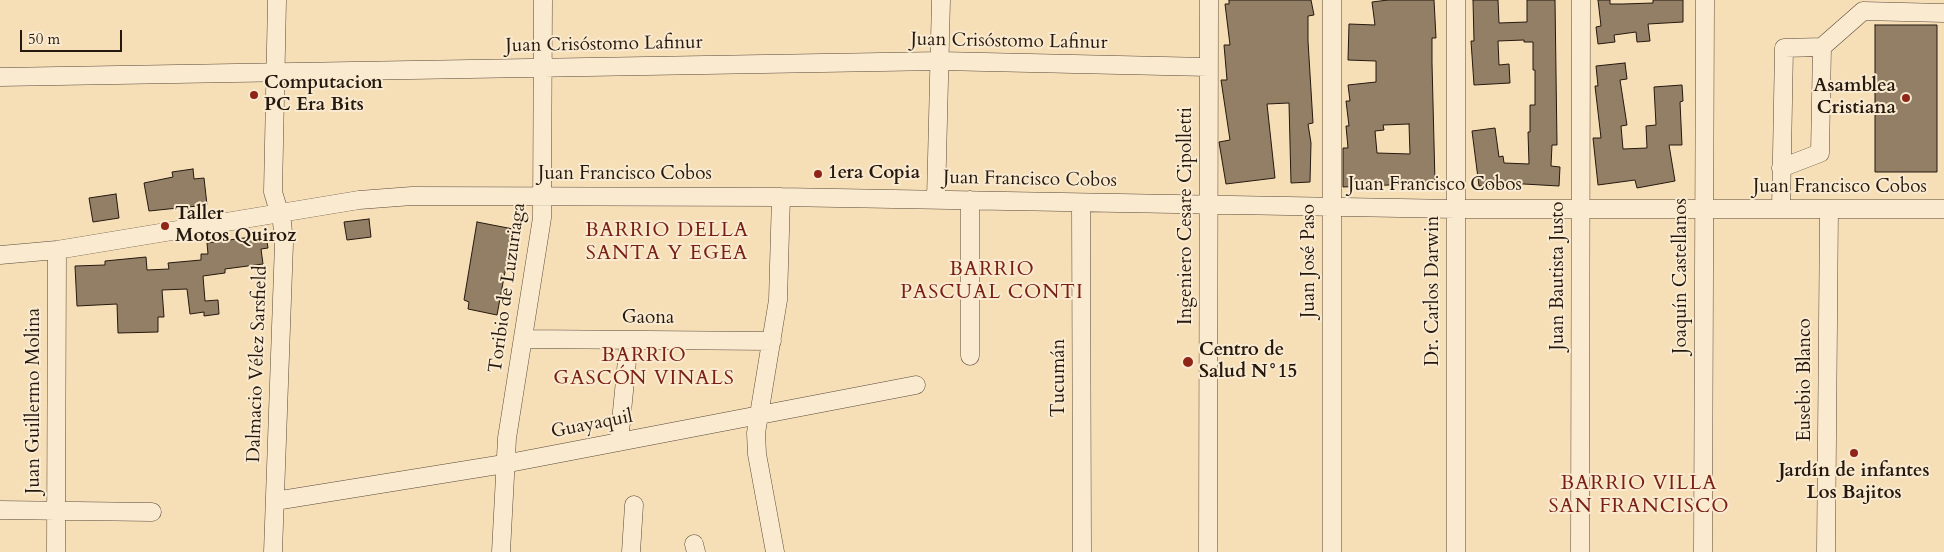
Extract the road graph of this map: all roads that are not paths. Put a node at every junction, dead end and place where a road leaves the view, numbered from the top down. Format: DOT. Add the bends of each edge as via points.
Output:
graph roads {
  1 [pos="277,0"];
  2 [pos="543,0"];
  3 [pos="941,0"];
  4 [pos="1209,0"];
  5 [pos="1332,0"];
  6 [pos="1456,0"];
  7 [pos="1581,0"];
  8 [pos="1705,0"];
  9 [pos="1944,13"];
  10 [pos="1822,47"];
  11 [pos="940,61"];
  12 [pos="1208,67"];
  13 [pos="543,68"];
  14 [pos="276,72"];
  15 [pos="0,77"];
  16 [pos="1781,168"];
  17 [pos="543,196"];
  18 [pos="780,197"];
  19 [pos="936,200"];
  20 [pos="970,200"];
  21 [pos="1081,203"];
  22 [pos="1207,205"];
  23 [pos="1331,207"];
  24 [pos="1581,208"];
  25 [pos="1456,209"];
  26 [pos="1703,209"];
  27 [pos="1781,209"];
  28 [pos="1829,209"];
  29 [pos="1944,209"];
  30 [pos="280,213"];
  31 [pos="57,250"];
  32 [pos="0,255"];
  33 [pos="523,339"];
  34 [pos="629,340"];
  35 [pos="772,341"];
  36 [pos="970,356"];
  37 [pos="916,386"];
  38 [pos="759,415"];
  39 [pos="619,442"];
  40 [pos="504,464"];
  41 [pos="275,501"];
  42 [pos="634,505"];
  43 [pos="0,510"];
  44 [pos="55,510"];
  45 [pos="152,512"];
  46 [pos="56,552"];
  47 [pos="273,552"];
  48 [pos="501,552"];
  49 [pos="631,552"];
  50 [pos="775,552"];
  51 [pos="1082,552"];
  52 [pos="1208,552"];
  53 [pos="1332,552"];
  54 [pos="1456,552"];
  55 [pos="1580,552"];
  56 [pos="1703,552"];
  57 [pos="1826,552"];
  1 -- 14 [label="street, Dalmacio Vélez Sarsfield"];
  2 -- 13 [label="street, Toribio de Luzuriaga"];
  3 -- 11 [label="street"];
  4 -- 12 [label="street, Ingeniero Cesare Cipolletti"];
  5 -- 23 [label="street, Juan José Paso"];
  6 -- 25 [label="street, Dr. Carlos Darwin"];
  7 -- 24 [label="street, Juan Bautista Justo"];
  8 -- 26 [label="street, Joaquín Castellanos"];
  9 -- 10 [label="street" via="1863,11"];
  10 -- 16 [label="street" via="1820,153"];
  10 -- 16 [label="street" via="1784,48"];
  11 -- 12 [label="street, Juan Crisóstomo Lafinur"];
  11 -- 13 [label="street, Juan Crisóstomo Lafinur"];
  11 -- 19 [label="street"];
  12 -- 22 [label="street, Ingeniero Cesare Cipolletti"];
  13 -- 14 [label="street, Juan Crisóstomo Lafinur"];
  13 -- 17 [label="street, Toribio de Luzuriaga"];
  14 -- 15 [label="street, Juan Crisóstomo Lafinur"];
  14 -- 30 [label="street, Dalmacio Vélez Sarsfield" via="273,192"];
  16 -- 27 [label="street"];
  17 -- 18 [label="street, Juan Francisco Cobos"];
  17 -- 30 [label="street, Juan Francisco Cobos" via="385,197"];
  17 -- 33 [label="street, Toribio de Luzuriaga" via="540,240"];
  18 -- 19 [label="street, Juan Francisco Cobos"];
  18 -- 35 [label="street" via="778,294"];
  19 -- 20 [label="street, Juan Francisco Cobos"];
  20 -- 21 [label="street, Juan Francisco Cobos"];
  20 -- 36 [label="street"];
  21 -- 22 [label="street, Juan Francisco Cobos"];
  21 -- 51 [label="street, Tucumán"];
  22 -- 23 [label="street, Juan Francisco Cobos"];
  22 -- 52 [label="street, Ingeniero Cesare Cipolletti"];
  23 -- 25 [label="street, Juan Francisco Cobos"];
  23 -- 53 [label="street, Juan José Paso"];
  24 -- 25 [label="street, Juan Francisco Cobos"];
  24 -- 26 [label="street, Juan Francisco Cobos"];
  24 -- 55 [label="street, Juan Bautista Justo"];
  25 -- 54 [label="street, Dr. Carlos Darwin"];
  26 -- 27 [label="street, Juan Francisco Cobos"];
  26 -- 56 [label="street, Joaquín Castellanos"];
  27 -- 28 [label="street, Juan Francisco Cobos"];
  28 -- 29 [label="street, Juan Francisco Cobos"];
  28 -- 57 [label="street, Eusebio Blanco"];
  30 -- 31 [label="street, Juan Francisco Cobos"];
  30 -- 41 [label="street, Dalmacio Vélez Sarsfield" via="284,243"];
  31 -- 32 [label="street, Juan Francisco Cobos"];
  31 -- 44 [label="street, Juan Guillermo Molina"];
  33 -- 34 [label="street, Gaona"];
  33 -- 40 [label="street, Toribio de Luzuriaga"];
  34 -- 35 [label="street, Gaona"];
  34 -- 39 [label="street"];
  35 -- 38 [label="street"];
  37 -- 38 [label="street, Guayaquil"];
  38 -- 39 [label="street, Guayaquil"];
  38 -- 50 [label="street" via="757,449"];
  39 -- 40 [label="street, Guayaquil"];
  40 -- 41 [label="street, Guayaquil"];
  40 -- 48 [label="street, Toribio de Luzuriaga"];
  41 -- 47 [label="street, Dalmacio Vélez Sarsfield"];
  42 -- 49 [label="street"];
  43 -- 44 [label="street"];
  44 -- 45 [label="street"];
  44 -- 46 [label="street, Juan Guillermo Molina"];
}
